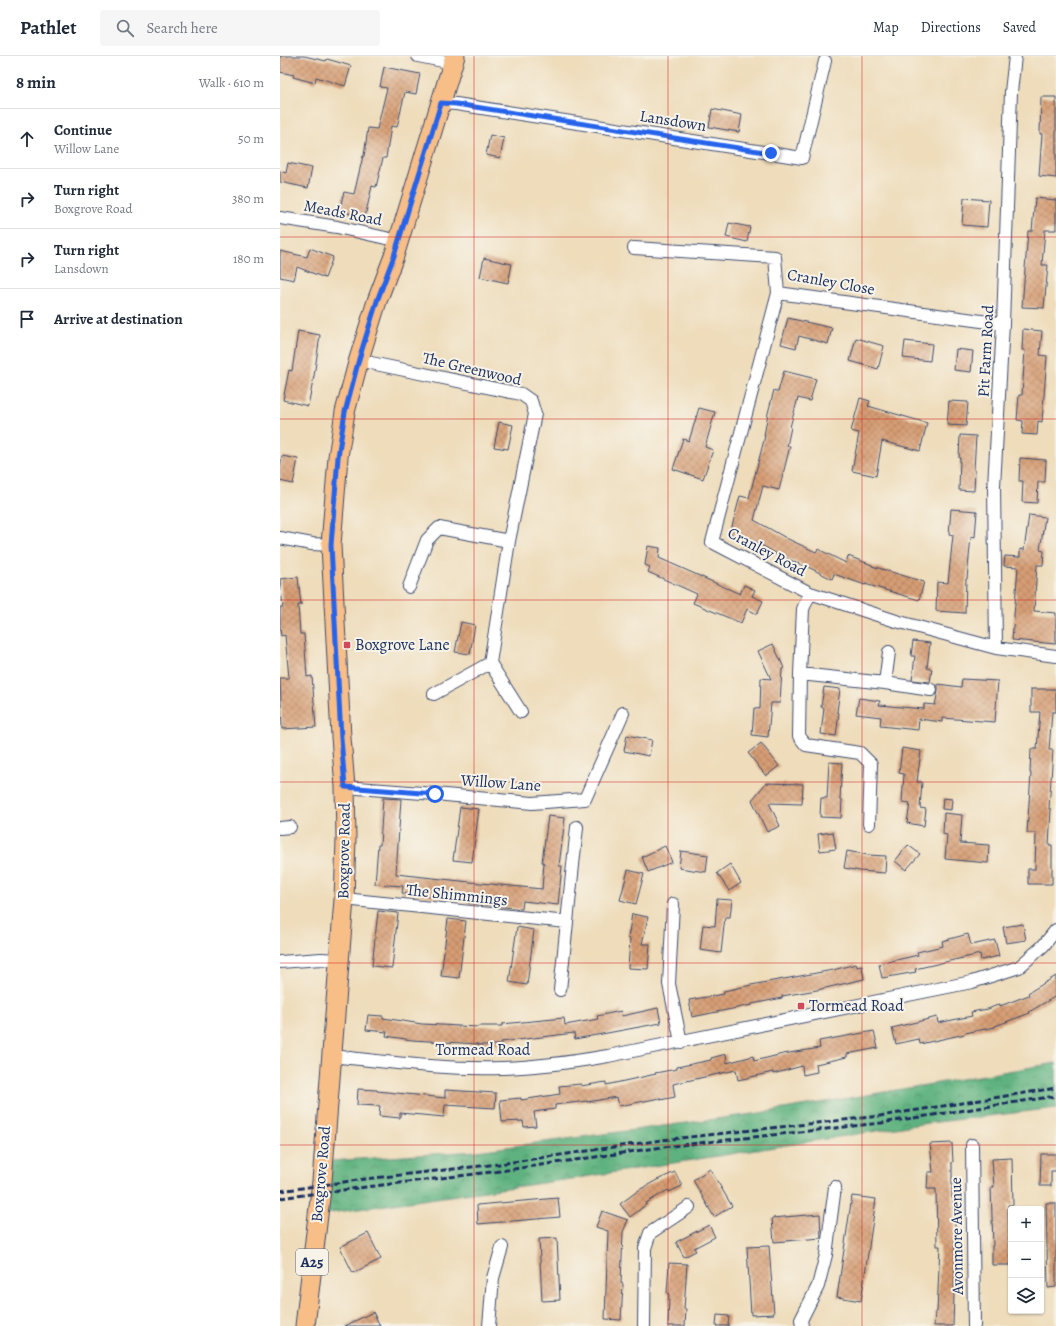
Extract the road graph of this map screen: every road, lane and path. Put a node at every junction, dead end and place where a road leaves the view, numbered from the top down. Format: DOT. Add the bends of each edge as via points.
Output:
graph roads {
  1 [pos="418,56"];
  2 [pos="1014,56"];
  3 [pos="454,60"];
  4 [pos="825,61"];
  5 [pos="441,103"];
  6 [pos="280,218"];
  7 [pos="399,241"];
  8 [pos="634,248"];
  9 [pos="778,292"];
  10 [pos="1003,324"];
  11 [pos="359,359"];
  12 [pos="280,538"];
  13 [pos="509,541"];
  14 [pos="331,545"];
  15 [pos="409,587"];
  16 [pos="810,593"];
  17 [pos="996,648"];
  18 [pos="888,652"];
  19 [pos="1056,656"];
  20 [pos="490,663"];
  21 [pos="800,674"];
  22 [pos="885,682"];
  23 [pos="931,690"];
  24 [pos="434,694"];
  25 [pos="521,712"];
  26 [pos="623,713"];
  27 [pos="345,787"];
  28 [pos="869,824"];
  29 [pos="577,827"];
  30 [pos="344,899"];
  31 [pos="673,904"];
  32 [pos="567,922"];
  33 [pos="1056,930"];
  34 [pos="339,960"];
  35 [pos="280,962"];
  36 [pos="560,990"];
  37 [pos="681,1042"];
  38 [pos="332,1056"];
  39 [pos="972,1146"];
  40 [pos="835,1188"];
  41 [pos="689,1207"];
  42 [pos="502,1247"];
  43 [pos="305,1326"];
  44 [pos="489,1326"];
  45 [pos="644,1326"];
  46 [pos="802,1326"];
  47 [pos="974,1326"];
  1 -- 3 [label="street"];
  2 -- 10 [label="street, Pit Farm Road"];
  3 -- 5 [label="main road, Boxgrove Road / A25"];
  4 -- 5 [label="street, Lansdown" via="802,158"];
  5 -- 7 [label="main road, Boxgrove Road / A25"];
  6 -- 7 [label="street, Meads Road"];
  7 -- 11 [label="main road, Boxgrove Road / A25"];
  8 -- 9 [label="street, Cranley Close" via="775,256"];
  9 -- 10 [label="street, Cranley Close"];
  9 -- 16 [label="street, Cranley Road" via="712,542"];
  10 -- 17 [label="street, Pit Farm Road" via="994,486"];
  11 -- 13 [label="street, The Greenwood" via="521,394 531,401 535,414"];
  11 -- 14 [label="main road, Boxgrove Road / A25" via="345,412 338,457"];
  12 -- 14 [label="street"];
  13 -- 15 [label="street" via="439,528 427,540"];
  13 -- 20 [label="street, The Greenwood"];
  14 -- 27 [label="main road, Boxgrove Road / A25"];
  16 -- 17 [label="street, Cranley Road" via="896,621"];
  16 -- 21 [label="street" via="803,609"];
  17 -- 19 [label="street, Cranley Road"];
  18 -- 22 [label="street"];
  20 -- 24 [label="street"];
  20 -- 25 [label="street"];
  21 -- 22 [label="street"];
  21 -- 28 [label="street" via="799,736 806,745 860,753 871,764"];
  22 -- 23 [label="street"];
  26 -- 27 [label="street, Willow Lane" via="585,799 532,804"];
  27 -- 30 [label="main road, Boxgrove Road / A25"];
  29 -- 32 [label="street"];
  30 -- 32 [label="street, The Shimmings"];
  30 -- 34 [label="main road, Boxgrove Road / A25"];
  31 -- 37 [label="street" via="669,984"];
  32 -- 36 [label="street"];
  33 -- 37 [label="street, Tormead Road" via="1044,946 1019,967 972,982"];
  34 -- 35 [label="street"];
  34 -- 38 [label="main road, Boxgrove Road / A25"];
  37 -- 38 [label="street, Tormead Road" via="549,1066 502,1068 425,1065"];
  38 -- 43 [label="main road, Boxgrove Road / A25" via="321,1190"];
  39 -- 47 [label="street, Avonmore Avenue"];
  40 -- 46 [label="street" via="826,1255 818,1286 801,1320"];
  41 -- 45 [label="street" via="650,1233 645,1248"];
  42 -- 44 [label="street" via="493,1278"];
}
